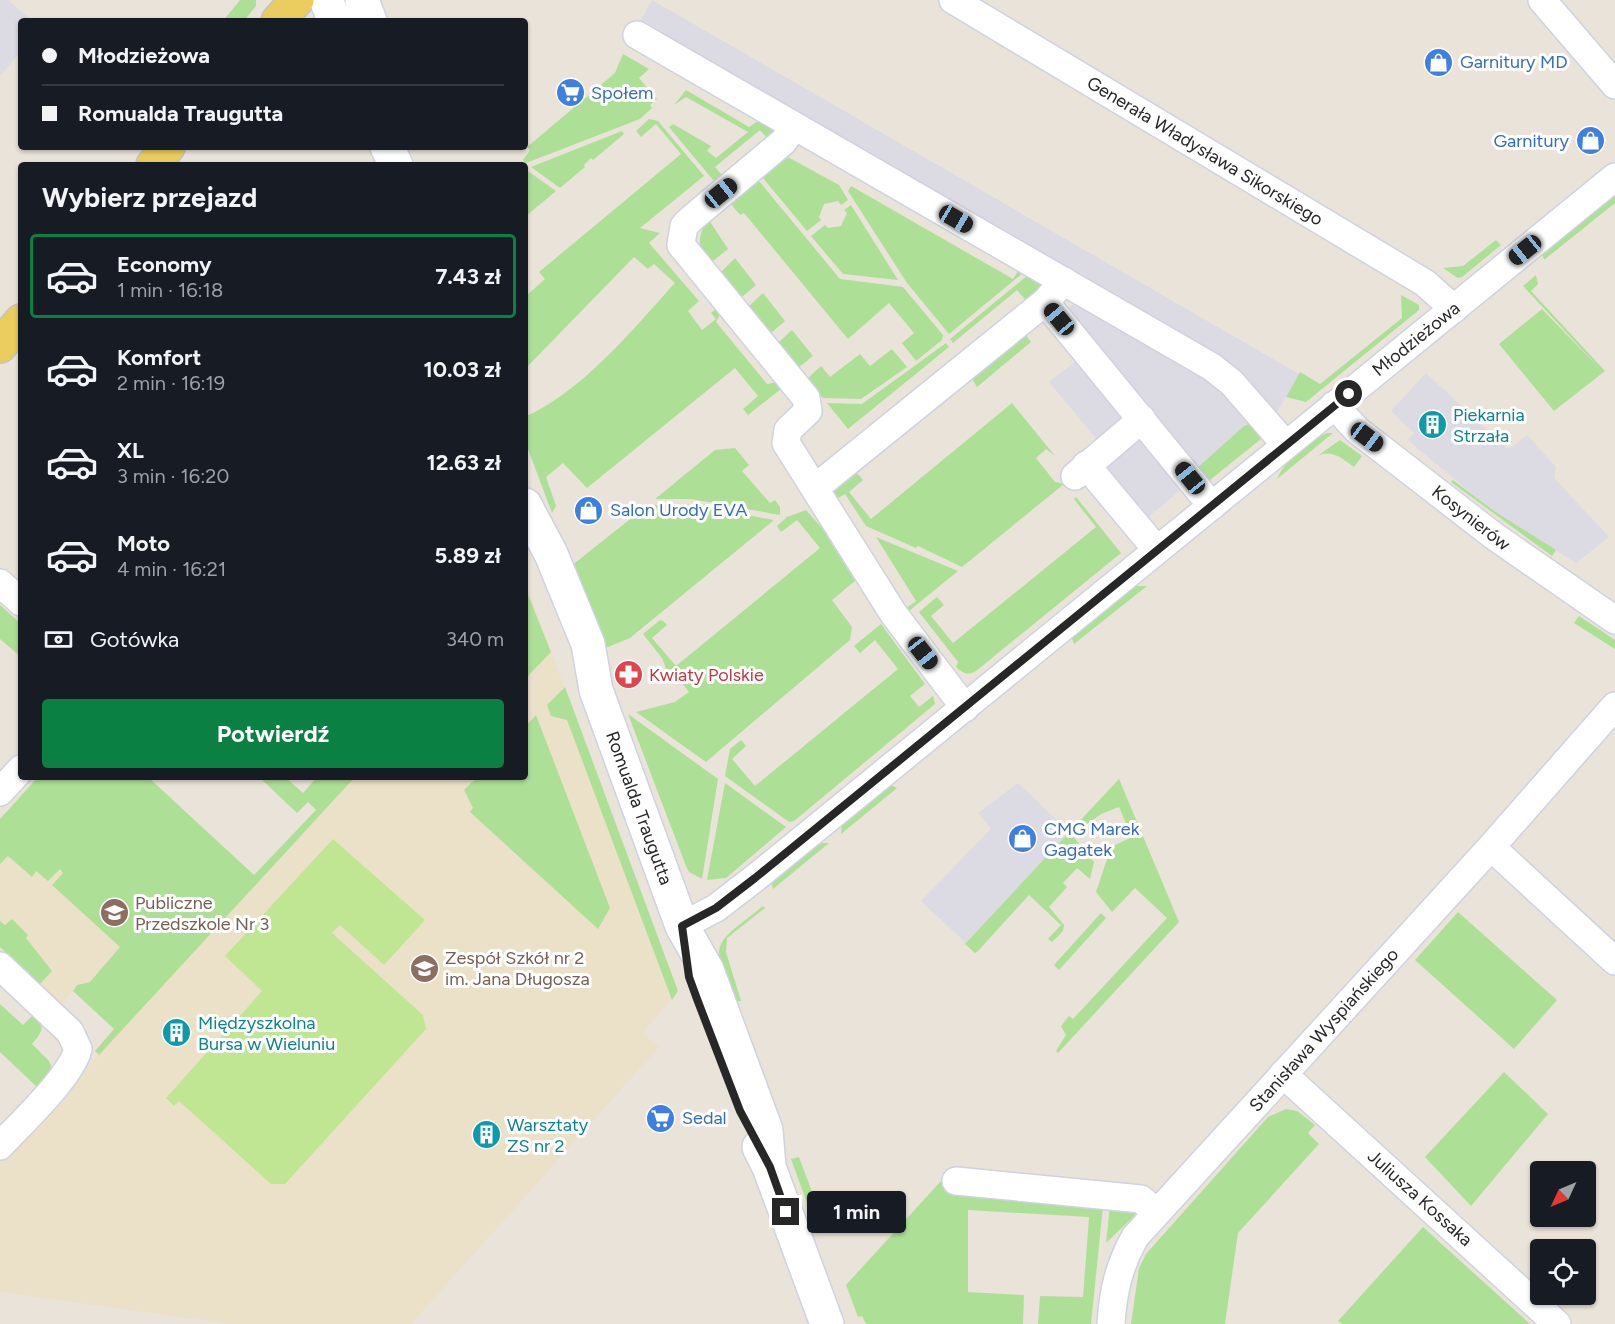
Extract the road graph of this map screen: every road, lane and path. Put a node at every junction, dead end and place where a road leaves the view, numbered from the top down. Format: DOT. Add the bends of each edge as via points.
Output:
graph roads {
  1 [pos="297,0"];
  2 [pos="326,0"];
  3 [pos="362,0"];
  4 [pos="953,0"];
  5 [pos="1542,0"];
  6 [pos="281,18"];
  7 [pos="334,18"];
  8 [pos="369,18"];
  9 [pos="638,34"];
  10 [pos="1615,85"];
  11 [pos="795,126"];
  12 [pos="166,150"];
  13 [pos="156,162"];
  14 [pos="1615,177"];
  15 [pos="1064,281"];
  16 [pos="1045,302"];
  17 [pos="1454,309"];
  18 [pos="18,325"];
  19 [pos="0,346"];
  20 [pos="1334,405"];
  21 [pos="1142,419"];
  22 [pos="1286,445"];
  23 [pos="815,488"];
  24 [pos="1212,506"];
  25 [pos="528,511"];
  26 [pos="1157,550"];
  27 [pos="0,583"];
  28 [pos="18,599"];
  29 [pos="1615,620"];
  30 [pos="1615,706"];
  31 [pos="965,708"];
  32 [pos="18,772"];
  33 [pos="0,792"];
  34 [pos="1491,847"];
  35 [pos="682,926"];
  36 [pos="1615,961"];
  37 [pos="0,966"];
  38 [pos="1283,1074"];
  39 [pos="0,1146"];
  40 [pos="956,1181"];
  41 [pos="1157,1213"];
  42 [pos="827,1324"];
  43 [pos="1111,1324"];
  44 [pos="1557,1324"];
  1 -- 6 [label="main road"];
  2 -- 7 [label="street"];
  3 -- 8 [label="street"];
  4 -- 17 [label="street, Generała Władysława Sikorskiego" via="1425,283"];
  5 -- 10 [label="street"];
  9 -- 11 [label="street"];
  11 -- 15 [label="street"];
  11 -- 23 [label="street" via="783,142 684,226 681,244 806,398 806,414 788,429 786,437"];
  12 -- 13 [label="main road"];
  14 -- 17 [label="street, Młodzieżowa"];
  15 -- 16 [label="street"];
  15 -- 22 [label="street" via="1212,367 1232,383"];
  16 -- 21 [label="street"];
  16 -- 23 [label="street"];
  17 -- 20 [label="street, Młodzieżowa"];
  18 -- 19 [label="main road"];
  20 -- 22 [label="street, Młodzieżowa"];
  20 -- 29 [label="street, Kosynierów" via="1357,430 1494,536"];
  21 -- 24 [label="street"];
  21 -- 26 [label="street" via="1081,471"];
  22 -- 24 [label="street, Młodzieżowa"];
  23 -- 31 [label="street" via="893,613"];
  24 -- 26 [label="street, Młodzieżowa"];
  25 -- 35 [label="street, Romualda Traugutta" via="551,554 588,644 596,690"];
  26 -- 31 [label="street, Młodzieżowa"];
  27 -- 28 [label="street"];
  30 -- 34 [label="street, Stanisława Wyspiańskiego"];
  31 -- 35 [label="street, Młodzieżowa" via="741,889"];
  32 -- 33 [label="street"];
  34 -- 36 [label="street"];
  34 -- 38 [label="street, Stanisława Wyspiańskiego"];
  35 -- 42 [label="street, Romualda Traugutta" via="708,970 766,1130 770,1167"];
  37 -- 39 [label="street" via="75,1040 76,1055 60,1080"];
  38 -- 41 [label="street, Stanisława Wyspiańskiego"];
  38 -- 44 [label="street, Juliusza Kossaka"];
  40 -- 41 [label="street" via="1141,1198"];
  41 -- 43 [label="street, Stanisława Wyspiańskiego" via="1135,1237 1122,1262 1113,1289"];
}
